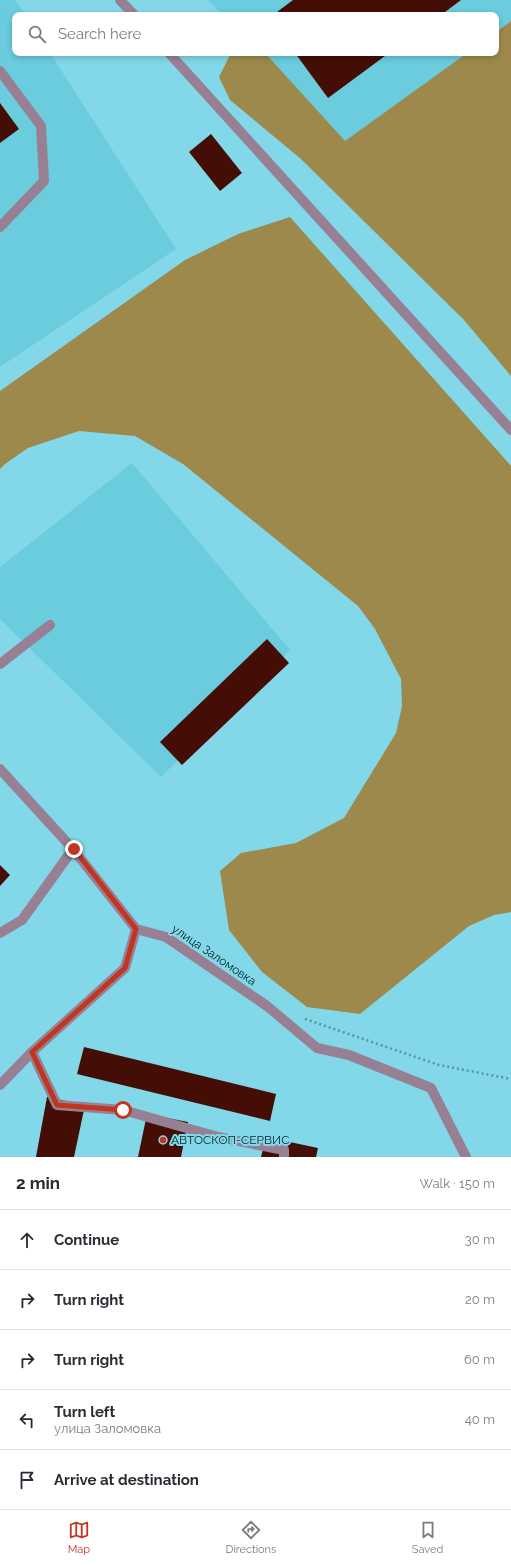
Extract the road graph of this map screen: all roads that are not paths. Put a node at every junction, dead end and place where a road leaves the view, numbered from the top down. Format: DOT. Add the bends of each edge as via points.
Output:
graph roads {
  1 [pos="120,0"];
  2 [pos="131,12"];
  3 [pos="171,56"];
  4 [pos="2,76"];
  5 [pos="0,227"];
  6 [pos="511,430"];
  7 [pos="50,625"];
  8 [pos="0,664"];
  9 [pos="0,769"];
  10 [pos="74,849"];
  11 [pos="136,929"];
  12 [pos="0,933"];
  13 [pos="32,1052"];
  14 [pos="0,1085"];
  15 [pos="284,1157"];
  16 [pos="466,1157"];
  1 -- 2 [label="street"];
  3 -- 6 [label="street"];
  4 -- 5 [label="street" via="41,126 44,181"];
  7 -- 8 [label="street"];
  9 -- 10 [label="street"];
  10 -- 11 [label="street"];
  10 -- 12 [label="street" via="22,920"];
  11 -- 13 [label="street" via="125,968"];
  11 -- 16 [label="street, улица Заломовка" via="166,936 267,1006 317,1048 349,1055 431,1088"];
  13 -- 14 [label="street"];
  13 -- 15 [label="street" via="57,1105 123,1110 218,1137 284,1150"];
}
